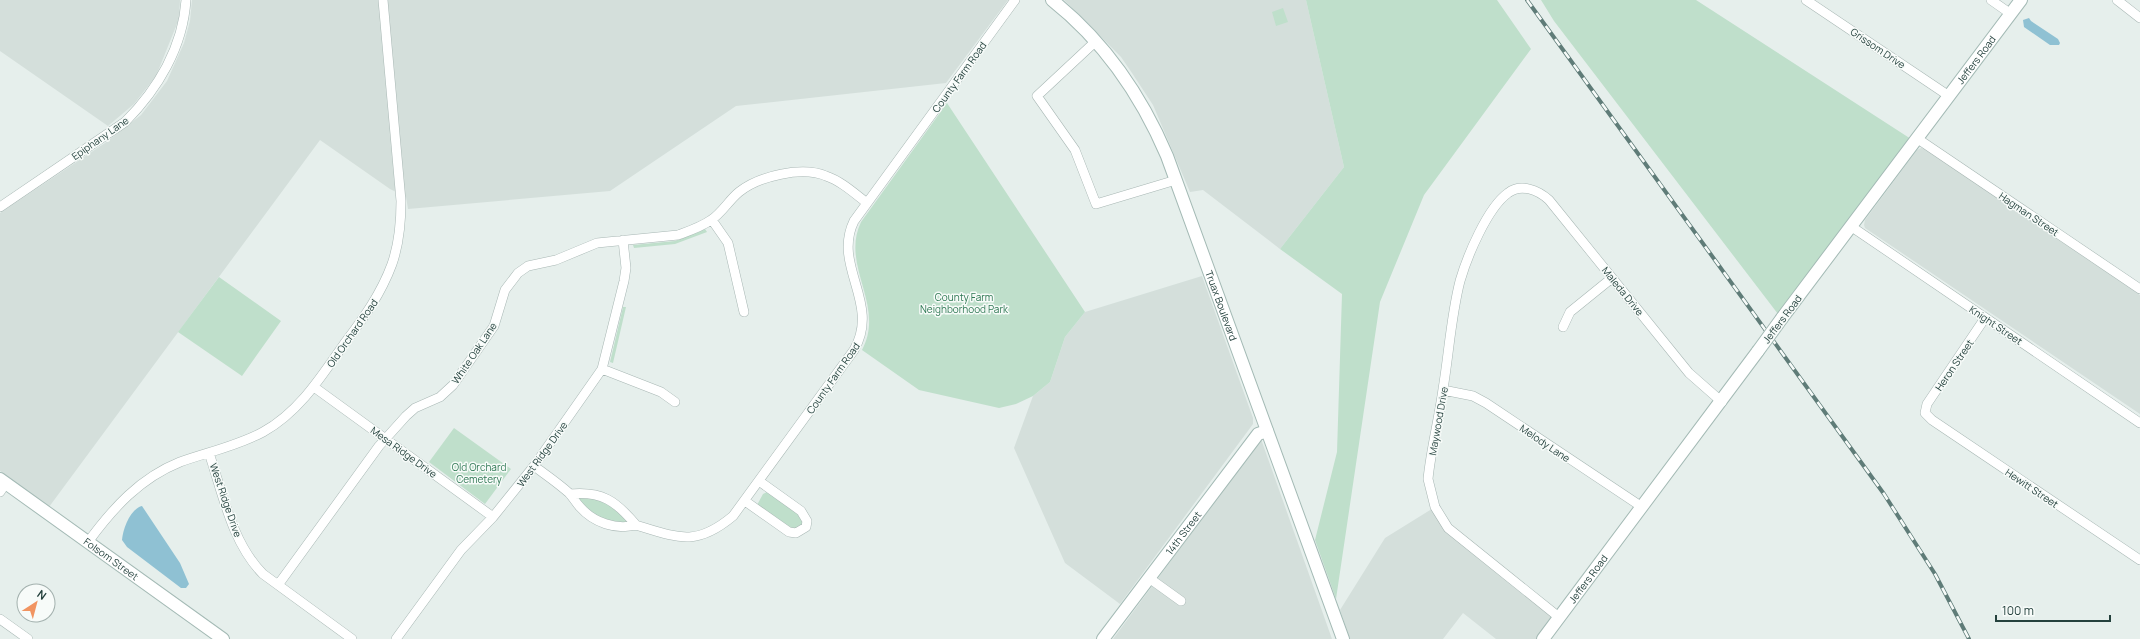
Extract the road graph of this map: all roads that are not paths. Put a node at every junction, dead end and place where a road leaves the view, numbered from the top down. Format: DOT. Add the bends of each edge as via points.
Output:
graph roads {
  1 [pos="186,0"];
  2 [pos="383,0"];
  3 [pos="1015,0"];
  4 [pos="1052,0"];
  5 [pos="1806,0"];
  6 [pos="1992,0"];
  7 [pos="2021,0"];
  8 [pos="2117,0"];
  9 [pos="2011,14"];
  10 [pos="2140,18"];
  11 [pos="1096,41"];
  12 [pos="1949,96"];
  13 [pos="1918,140"];
  14 [pos="1176,180"];
  15 [pos="1521,189"];
  16 [pos="867,203"];
  17 [pos="0,207"];
  18 [pos="712,220"];
  19 [pos="1852,227"];
  20 [pos="623,240"];
  21 [pos="1612,278"];
  22 [pos="2140,289"];
  23 [pos="744,312"];
  24 [pos="1985,318"];
  25 [pos="1563,327"];
  26 [pos="602,369"];
  27 [pos="314,387"];
  28 [pos="1443,390"];
  29 [pos="675,402"];
  30 [pos="1722,402"];
  31 [pos="1925,413"];
  32 [pos="2140,422"];
  33 [pos="1267,431"];
  34 [pos="386,439"];
  35 [pos="209,453"];
  36 [pos="534,466"];
  37 [pos="759,481"];
  38 [pos="2,485"];
  39 [pos="570,494"];
  40 [pos="745,501"];
  41 [pos="1642,507"];
  42 [pos="494,517"];
  43 [pos="636,525"];
  44 [pos="88,542"];
  45 [pos="2140,560"];
  46 [pos="1149,578"];
  47 [pos="278,585"];
  48 [pos="1181,601"];
  49 [pos="1560,618"];
  50 [pos="0,619"];
  51 [pos="28,639"];
  52 [pos="223,639"];
  53 [pos="352,639"];
  54 [pos="396,639"];
  55 [pos="1103,639"];
  56 [pos="1344,639"];
  57 [pos="1543,639"];
  1 -- 17 [label="street, Epiphany Lane" via="182,31 151,94 140,107 125,122"];
  2 -- 27 [label="street, Old Orchard Road" via="401,201 397,246 379,294"];
  3 -- 16 [label="street, County Farm Road"];
  4 -- 11 [label="main road, Truax Boulevard"];
  5 -- 12 [label="street, Grissom Drive"];
  6 -- 9 [label="street"];
  7 -- 9 [label="main road, Jeffers Road"];
  8 -- 10 [label="street"];
  9 -- 12 [label="main road, Jeffers Road"];
  11 -- 14 [label="main road, Truax Boulevard" via="1128,81 1147,111"];
  11 -- 14 [label="street" via="1037,96 1075,150 1096,204"];
  12 -- 13 [label="main road, Jeffers Road"];
  13 -- 19 [label="main road, Jeffers Road"];
  13 -- 22 [label="street, Hagman Street"];
  14 -- 33 [label="main road, Truax Boulevard"];
  15 -- 21 [label="street, Maleda Drive" via="1536,190 1550,200"];
  15 -- 28 [label="street, Maywood Drive" via="1508,193 1494,210 1466,262 1456,300"];
  16 -- 18 [label="street, White Oak Lane" via="837,180 823,174 807,172 759,181 747,187"];
  16 -- 37 [label="street, County Farm Road" via="850,230 848,243 850,262 863,311 861,337"];
  18 -- 20 [label="street, White Oak Lane" via="678,235"];
  18 -- 23 [label="street" via="728,243"];
  19 -- 24 [label="street, Knight Street"];
  19 -- 30 [label="main road, Jeffers Road, bridge"];
  20 -- 26 [label="street, West Ridge Drive" via="626,268 624,281"];
  20 -- 34 [label="street, White Oak Lane" via="597,243 556,260 528,266 518,273 505,290 494,326 453,385 440,397 415,408"];
  21 -- 25 [label="street" via="1570,312"];
  21 -- 30 [label="street, Maleda Drive" via="1689,374"];
  24 -- 31 [label="street, Heron Street" via="1927,404"];
  24 -- 32 [label="street, Knight Street"];
  26 -- 29 [label="street" via="661,392"];
  26 -- 36 [label="street, West Ridge Drive"];
  27 -- 34 [label="street, Mesa Ridge Drive"];
  27 -- 35 [label="street, Old Orchard Road" via="285,416 263,431"];
  28 -- 41 [label="street, Melody Lane" via="1473,396 1486,403"];
  28 -- 49 [label="street, Maywood Drive" via="1428,479 1441,519 1458,538"];
  30 -- 41 [label="main road, Jeffers Road"];
  31 -- 45 [label="street, Hewitt Street"];
  33 -- 46 [label="main road, 14th Street" via="1258,434"];
  33 -- 56 [label="main road, Truax Boulevard"];
  34 -- 42 [label="street, Mesa Ridge Drive"];
  34 -- 47 [label="street, White Oak Lane"];
  35 -- 44 [label="street, Old Orchard Road" via="160,472 142,484 115,507"];
  35 -- 47 [label="street, West Ridge Drive" via="245,551 252,563"];
  36 -- 39 [label="street, County Farm Road"];
  36 -- 42 [label="street, West Ridge Drive"];
  37 -- 40 [label="street, County Farm Road"];
  37 -- 40 [label="street" via="801,511 807,521 806,527 796,533 789,532"];
  38 -- 44 [label="main road, Folsom Street"];
  39 -- 43 [label="street, County Farm Road" via="585,493 614,502"];
  39 -- 43 [label="street, County Farm Road" via="593,518 612,526"];
  40 -- 43 [label="street, County Farm Road" via="721,526 704,535 680,538"];
  41 -- 49 [label="main road, Jeffers Road"];
  42 -- 54 [label="street, West Ridge Drive" via="461,550"];
  44 -- 52 [label="main road, Folsom Street"];
  46 -- 48 [label="street"];
  46 -- 55 [label="main road, 14th Street"];
  47 -- 53 [label="street, West Ridge Drive"];
  49 -- 57 [label="main road, Jeffers Road"];
  50 -- 51 [label="street"];
}
